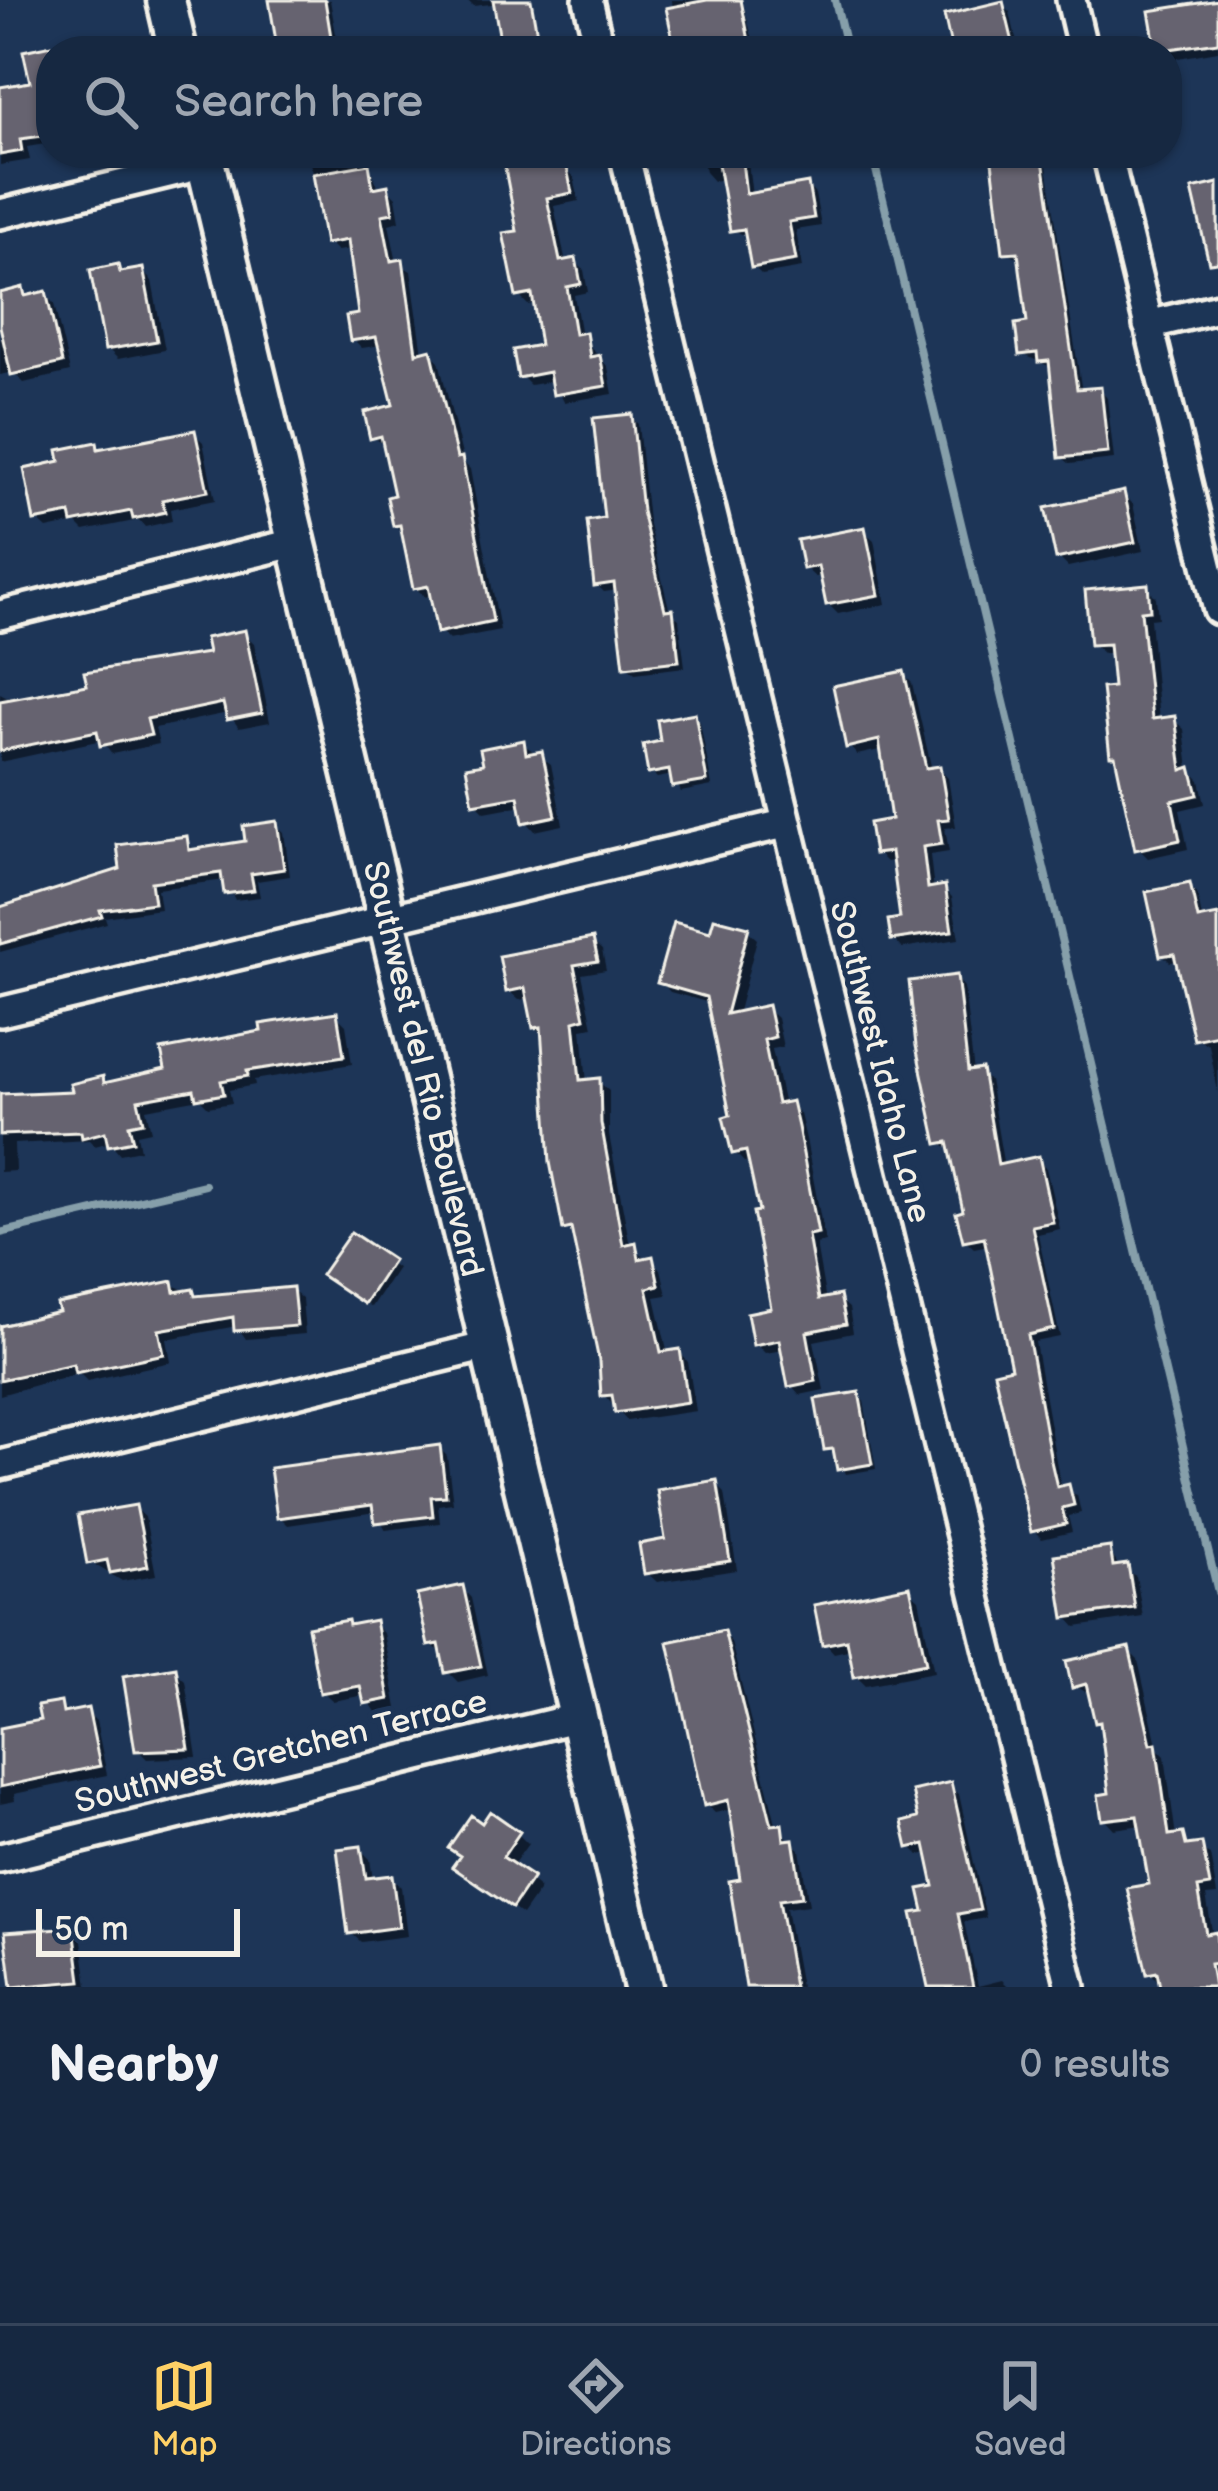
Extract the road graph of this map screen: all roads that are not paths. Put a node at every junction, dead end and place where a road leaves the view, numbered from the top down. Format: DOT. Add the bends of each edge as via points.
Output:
graph roads {
  1 [pos="166,0"];
  2 [pos="588,0"];
  3 [pos="1071,0"];
  4 [pos="174,36"];
  5 [pos="596,36"];
  6 [pos="1079,36"];
  7 [pos="168,168"];
  8 [pos="206,168"];
  9 [pos="629,168"];
  10 [pos="1111,168"];
  11 [pos="0,214"];
  12 [pos="1218,308"];
  13 [pos="1148,325"];
  14 [pos="294,543"];
  15 [pos="1218,610"];
  16 [pos="0,615"];
  17 [pos="784,824"];
  18 [pos="388,916"];
  19 [pos="0,1012"];
  20 [pos="488,1346"];
  21 [pos="0,1465"];
  22 [pos="579,1717"];
  23 [pos="0,1858"];
  24 [pos="643,1987"];
  25 [pos="1071,1987"];
  1 -- 4 [label="street"];
  2 -- 5 [label="street"];
  3 -- 6 [label="street"];
  7 -- 11 [label="street"];
  8 -- 14 [label="street, Southwest del Rio Boulevard"];
  9 -- 17 [label="street, Southwest Idaho Lane"];
  10 -- 13 [label="street"];
  12 -- 13 [label="street"];
  13 -- 15 [label="street"];
  14 -- 16 [label="street"];
  14 -- 18 [label="street, Southwest del Rio Boulevard"];
  17 -- 18 [label="street"];
  17 -- 25 [label="street, Southwest Idaho Lane"];
  18 -- 19 [label="street"];
  18 -- 20 [label="street, Southwest del Rio Boulevard"];
  20 -- 21 [label="street"];
  20 -- 22 [label="street, Southwest del Rio Boulevard"];
  22 -- 23 [label="street, Southwest Gretchen Terrace"];
  22 -- 24 [label="street, Southwest del Rio Boulevard"];
}
